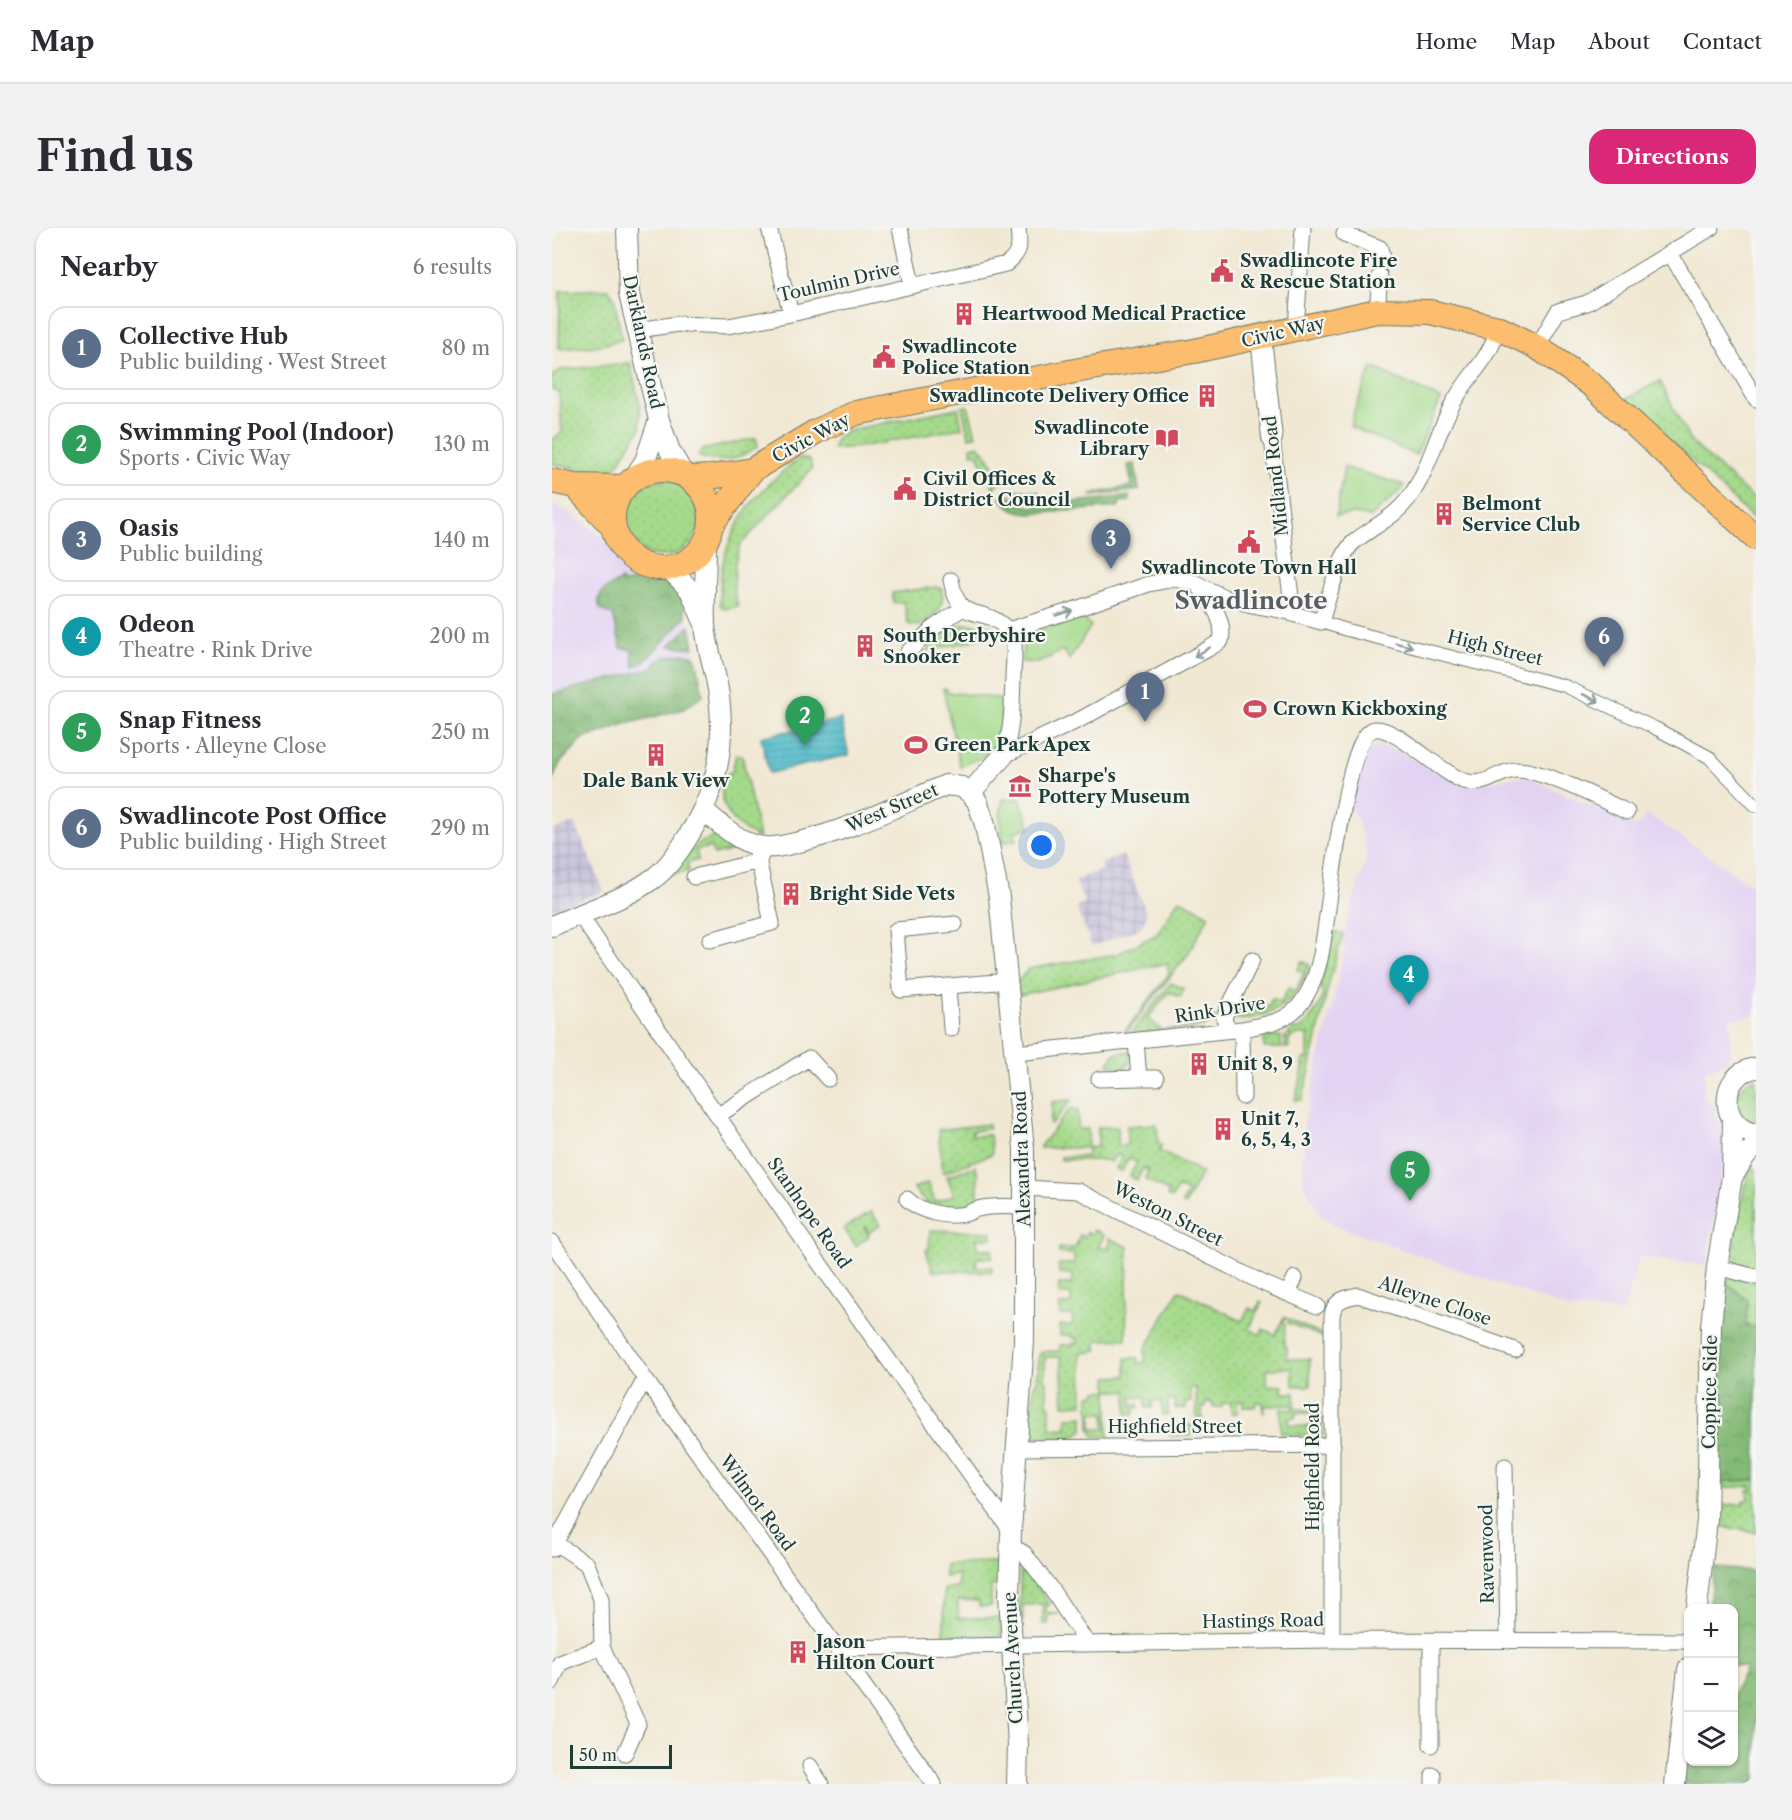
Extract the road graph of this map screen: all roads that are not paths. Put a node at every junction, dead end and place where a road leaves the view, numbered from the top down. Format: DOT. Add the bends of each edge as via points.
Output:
graph roads {
  1 [pos="627,228"];
  2 [pos="769,228"];
  3 [pos="900,228"];
  4 [pos="1018,228"];
  5 [pos="1303,228"];
  6 [pos="1711,228"];
  7 [pos="1344,234"];
  8 [pos="1670,253"];
  9 [pos="1382,258"];
  10 [pos="1380,276"];
  11 [pos="912,285"];
  12 [pos="1377,311"];
  13 [pos="791,314"];
  14 [pos="1296,328"];
  15 [pos="1498,328"];
  16 [pos="638,330"];
  17 [pos="1261,338"];
  18 [pos="1537,347"];
  19 [pos="1756,399"];
  20 [pos="659,420"];
  21 [pos="1272,438"];
  22 [pos="752,470"];
  23 [pos="686,475"];
  24 [pos="629,483"];
  25 [pos="563,484"];
  26 [pos="614,528"];
  27 [pos="709,534"];
  28 [pos="1756,538"];
  29 [pos="668,567"];
  30 [pos="951,580"];
  31 [pos="1190,581"];
  32 [pos="963,608"];
  33 [pos="1293,614"];
  34 [pos="1321,622"];
  35 [pos="705,625"];
  36 [pos="1008,630"];
  37 [pos="908,652"];
  38 [pos="1003,756"];
  39 [pos="970,793"];
  40 [pos="1756,806"];
  41 [pos="704,811"];
  42 [pos="1627,812"];
  43 [pos="759,851"];
  44 [pos="694,877"];
  45 [pos="579,914"];
  46 [pos="955,924"];
  47 [pos="552,926"];
  48 [pos="710,940"];
  49 [pos="1252,960"];
  50 [pos="1008,981"];
  51 [pos="948,987"];
  52 [pos="951,1029"];
  53 [pos="1235,1030"];
  54 [pos="1136,1041"];
  55 [pos="1016,1053"];
  56 [pos="1756,1068"];
  57 [pos="1139,1078"];
  58 [pos="1156,1078"];
  59 [pos="828,1079"];
  60 [pos="1099,1079"];
  61 [pos="1243,1097"];
  62 [pos="717,1116"];
  63 [pos="1733,1120"];
  64 [pos="1756,1134"];
  65 [pos="1756,1144"];
  66 [pos="1732,1177"];
  67 [pos="1025,1198"];
  68 [pos="907,1199"];
  69 [pos="552,1242"];
  70 [pos="1717,1267"];
  71 [pos="1756,1277"];
  72 [pos="1295,1278"];
  73 [pos="1288,1294"];
  74 [pos="1342,1298"];
  75 [pos="1317,1306"];
  76 [pos="1515,1350"];
  77 [pos="645,1379"];
  78 [pos="1333,1445"];
  79 [pos="1017,1448"];
  80 [pos="1505,1466"];
  81 [pos="1011,1539"];
  82 [pos="553,1546"];
  83 [pos="1697,1604"];
  84 [pos="1332,1640"];
  85 [pos="1431,1641"];
  86 [pos="1508,1641"];
  87 [pos="1684,1641"];
  88 [pos="1087,1643"];
  89 [pos="1013,1644"];
  90 [pos="602,1647"];
  91 [pos="837,1648"];
  92 [pos="552,1682"];
  93 [pos="1684,1710"];
  94 [pos="1431,1745"];
  95 [pos="625,1753"];
  96 [pos="810,1766"];
  97 [pos="821,1784"];
  98 [pos="934,1784"];
  99 [pos="1017,1784"];
  100 [pos="1675,1784"];
  1 -- 16 [label="street, Darklands Road" via="628,280"];
  2 -- 13 [label="street"];
  3 -- 11 [label="street"];
  4 -- 11 [label="street, Toulmin Drive" via="1020,248 1006,264"];
  5 -- 14 [label="street"];
  6 -- 8 [label="street"];
  7 -- 9 [label="street" via="1380,248"];
  8 -- 18 [label="street" via="1587,303 1558,311"];
  8 -- 19 [label="street"];
  10 -- 12 [label="street"];
  11 -- 13 [label="street, Toulmin Drive"];
  12 -- 14 [label="main road, Civic Way"];
  12 -- 15 [label="main road, Civic Way" via="1430,312"];
  13 -- 16 [label="street, Toulmin Drive" via="729,326 678,324"];
  14 -- 17 [label="main road, Civic Way"];
  15 -- 18 [label="main road, Civic Way"];
  15 -- 34 [label="street" via="1487,356 1454,401 1409,498 1352,543"];
  16 -- 20 [label="street, Darklands Road"];
  17 -- 21 [label="street, Midland Road"];
  17 -- 22 [label="main road, Civic Way" via="856,413 815,432"];
  18 -- 28 [label="main road, Civic Way" via="1592,385"];
  20 -- 23 [label="street, Darklands Road" via="670,451"];
  20 -- 24 [label="street, Darklands Road" via="645,461"];
  21 -- 33 [label="street, Midland Road"];
  22 -- 23 [label="main road, Civic Way" via="711,477"];
  22 -- 27 [label="main road, Civic Way"];
  23 -- 24 [label="main road" via="656,470"];
  23 -- 27 [label="main road" via="701,487 708,500"];
  24 -- 25 [label="main road"];
  24 -- 26 [label="main road" via="618,496"];
  25 -- 26 [label="main road"];
  26 -- 29 [label="main road" via="617,540 632,560 655,568"];
  27 -- 29 [label="main road" via="688,561"];
  27 -- 35 [label="street"];
  29 -- 35 [label="street" via="690,590"];
  30 -- 32 [label="street" via="956,600"];
  31 -- 33 [label="street, High Street" via="1245,605"];
  36 -- 31 [label="street, one-way" via="1149,584 1174,579"];
  31 -- 38 [label="street, one-way" via="1218,614 1221,641 1122,697"];
  32 -- 36 [label="street" via="994,619"];
  32 -- 37 [label="street" via="933,628"];
  33 -- 34 [label="street, High Street"];
  34 -- 40 [label="street, High Street, one-way" via="1565,686 1709,757"];
  35 -- 41 [label="street" via="722,727 717,766"];
  36 -- 38 [label="street" via="1014,643 1014,659 1011,718"];
  38 -- 39 [label="street"];
  39 -- 43 [label="street, West Street" via="962,787 946,785 855,825"];
  39 -- 50 [label="street, Alexandra Road" via="981,811 990,851"];
  41 -- 43 [label="street"];
  41 -- 45 [label="street" via="665,869 651,880"];
  42 -- 53 [label="street, Rink Drive" via="1534,772 1515,770 1484,783 1464,781 1405,741 1376,728 1364,735 1344,796 1326,931 1311,986 1287,1016"];
  43 -- 44 [label="street, West Street"];
  43 -- 48 [label="street" via="772,923"];
  45 -- 47 [label="street"];
  45 -- 62 [label="street, Stanhope Road"];
  46 -- 51 [label="street" via="896,930 901,990"];
  49 -- 53 [label="street" via="1224,1017"];
  50 -- 51 [label="street"];
  50 -- 55 [label="street, Alexandra Road"];
  51 -- 52 [label="street"];
  53 -- 54 [label="street, Rink Drive"];
  53 -- 61 [label="street"];
  54 -- 55 [label="street, Rink Drive"];
  54 -- 57 [label="street"];
  55 -- 67 [label="street, Alexandra Road"];
  56 -- 63 [label="street, Coppice Side" via="1742,1072 1730,1086 1726,1102"];
  57 -- 58 [label="street"];
  57 -- 60 [label="street"];
  59 -- 62 [label="street" via="809,1058"];
  62 -- 81 [label="street, Stanhope Road"];
  63 -- 64 [label="street"];
  63 -- 66 [label="street, Coppice Side"];
  65 -- 66 [label="street, Coppice Side"];
  66 -- 70 [label="street, Coppice Side"];
  67 -- 68 [label="street, Weston Street" via="965,1214 946,1215 917,1207"];
  67 -- 73 [label="street, Weston Street" via="1078,1191"];
  67 -- 79 [label="street, Alexandra Road" via="1024,1341"];
  69 -- 77 [label="street, Wilmot Road"];
  70 -- 71 [label="street"];
  70 -- 83 [label="street, Coppice Side" via="1711,1326 1707,1520"];
  72 -- 73 [label="street"];
  73 -- 75 [label="street, Weston Street"];
  74 -- 76 [label="street, Alleyne Close" via="1358,1295"];
  74 -- 78 [label="street, Highfield Road" via="1334,1305 1332,1316"];
  77 -- 82 [label="street"];
  77 -- 91 [label="street, Wilmot Road"];
  78 -- 79 [label="street, Highfield Street"];
  78 -- 84 [label="street, Highfield Road"];
  79 -- 81 [label="street, Alexandra Road"];
  80 -- 86 [label="street, Ravenwood"];
  81 -- 88 [label="street, Stanhope Road"];
  81 -- 89 [label="street, Church Avenue" via="1009,1595"];
  82 -- 90 [label="street" via="587,1564 601,1599"];
  84 -- 85 [label="street, Hastings Road"];
  84 -- 88 [label="street, Hastings Road"];
  85 -- 86 [label="street, Hastings Road"];
  85 -- 94 [label="street"];
  86 -- 87 [label="street, Hastings Road"];
  88 -- 89 [label="street, Hastings Road"];
  89 -- 91 [label="street, Hastings Road"];
  89 -- 99 [label="street, Church Avenue"];
  90 -- 92 [label="street" via="560,1663"];
  90 -- 95 [label="street" via="638,1724"];
  91 -- 98 [label="street, Wilmot Road"];
  93 -- 100 [label="street"];
  96 -- 97 [label="street"];
}
